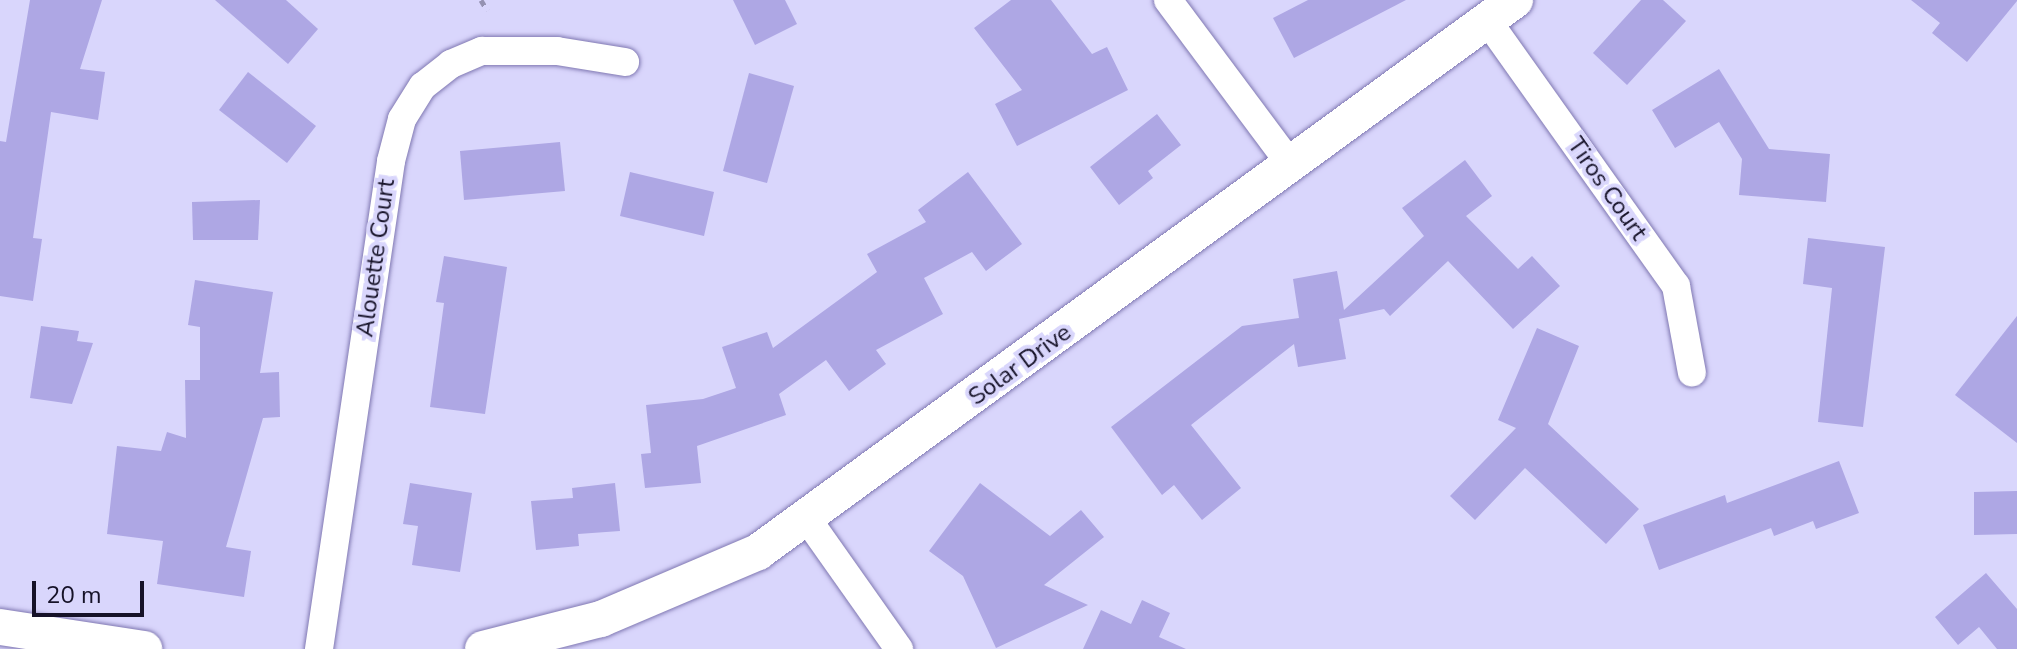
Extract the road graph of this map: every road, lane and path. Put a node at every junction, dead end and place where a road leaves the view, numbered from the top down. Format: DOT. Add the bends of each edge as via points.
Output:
graph roads {
  1 [pos="481,0"];
  2 [pos="1168,0"];
  3 [pos="487,10"];
  4 [pos="1501,10"];
  5 [pos="625,62"];
  6 [pos="1291,165"];
  7 [pos="1692,373"];
  8 [pos="808,520"];
  9 [pos="0,627"];
  10 [pos="144,649"];
  11 [pos="319,649"];
  12 [pos="483,649"];
  13 [pos="899,649"];
  1 -- 3 [label="path"];
  2 -- 6 [label="street"];
  4 -- 6 [label="street, Solar Drive"];
  4 -- 7 [label="street, Tiros Court" via="1676,286"];
  5 -- 11 [label="street, Alouette Court" via="557,51 482,51 451,64 423,86 402,119 391,161"];
  6 -- 8 [label="street, Solar Drive"];
  8 -- 12 [label="street, Solar Drive" via="758,552 695,582 601,619"];
  8 -- 13 [label="street"];
  9 -- 10 [label="street"];
}
